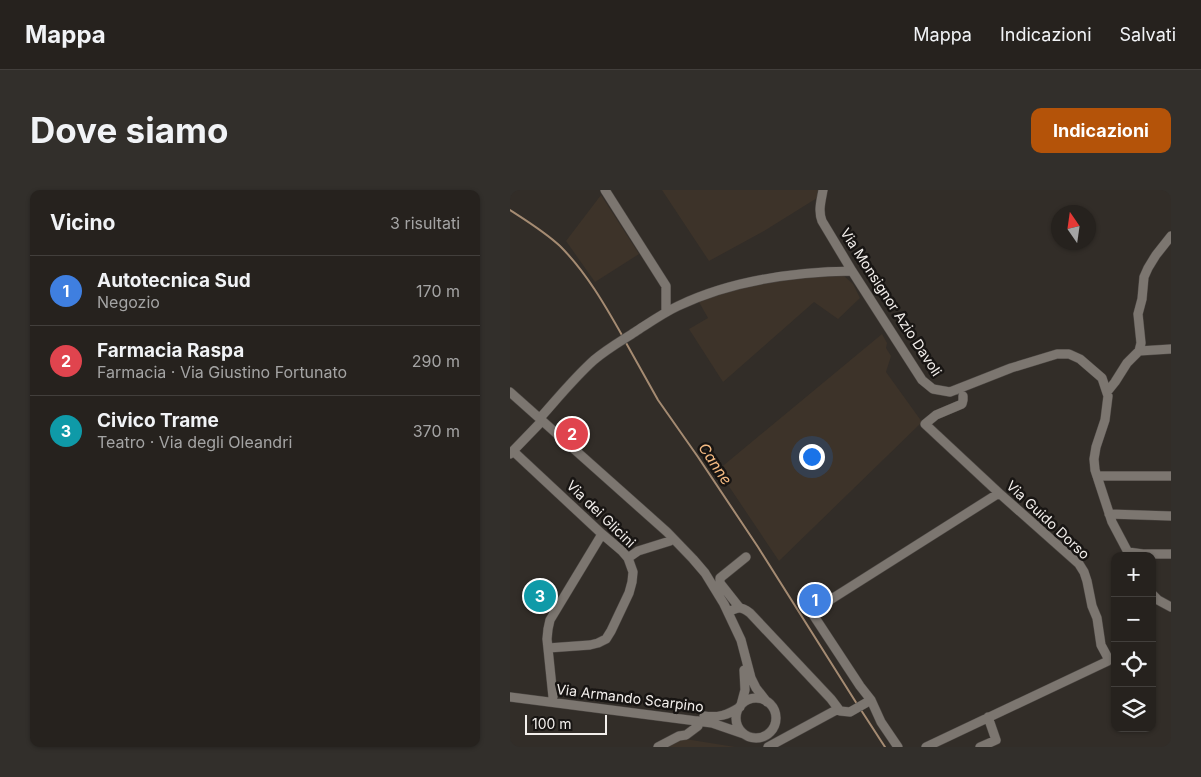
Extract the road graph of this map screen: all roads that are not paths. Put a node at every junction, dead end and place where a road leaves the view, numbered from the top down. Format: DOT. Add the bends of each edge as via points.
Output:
graph roads {
  1 [pos="605,190"];
  2 [pos="823,190"];
  3 [pos="1171,236"];
  4 [pos="844,259"];
  5 [pos="830,271"];
  6 [pos="852,271"];
  7 [pos="666,312"];
  8 [pos="1171,349"];
  9 [pos="1139,351"];
  10 [pos="967,385"];
  11 [pos="510,392"];
  12 [pos="950,392"];
  13 [pos="1107,392"];
  14 [pos="963,396"];
  15 [pos="510,398"];
  16 [pos="539,421"];
  17 [pos="512,452"];
  18 [pos="1097,476"];
  19 [pos="1171,476"];
  20 [pos="998,493"];
  21 [pos="1109,514"];
  22 [pos="1171,516"];
  23 [pos="602,534"];
  24 [pos="670,542"];
  25 [pos="1127,552"];
  26 [pos="1156,554"];
  27 [pos="1171,554"];
  28 [pos="746,557"];
  29 [pos="628,558"];
  30 [pos="1155,597"];
  31 [pos="739,607"];
  32 [pos="1171,607"];
  33 [pos="728,612"];
  34 [pos="548,648"];
  35 [pos="510,691"];
  36 [pos="510,697"];
  37 [pos="553,697"];
  38 [pos="767,702"];
  39 [pos="868,702"];
  40 [pos="740,706"];
  41 [pos="838,709"];
  42 [pos="988,717"];
  43 [pos="698,721"];
  44 [pos="767,734"];
  45 [pos="747,735"];
  46 [pos="658,747"];
  47 [pos="756,747"];
  48 [pos="767,747"];
  49 [pos="898,747"];
  50 [pos="926,747"];
  51 [pos="980,747"];
  1 -- 7 [label="street" via="666,286"];
  2 -- 4 [label="street, Via Monsignor Azio Davoli" via="820,216"];
  3 -- 9 [label="street" via="1144,278 1138,314"];
  4 -- 5 [label="street"];
  4 -- 6 [label="street, Via Monsignor Azio Davoli"];
  5 -- 6 [label="street"];
  5 -- 7 [label="street" via="748,281 711,292"];
  6 -- 12 [label="street, Via Monsignor Azio Davoli" via="922,380 933,389"];
  7 -- 16 [label="street" via="595,360"];
  8 -- 9 [label="street"];
  9 -- 13 [label="street"];
  10 -- 12 [label="street, Via Monsignor Azio Davoli"];
  10 -- 13 [label="street, Via Monsignor Azio Davoli" via="1038,359 1069,354 1102,378"];
  10 -- 14 [label="street"];
  11 -- 16 [label="street"];
  12 -- 14 [label="street"];
  13 -- 18 [label="street" via="1094,459"];
  14 -- 20 [label="street, Via Guido Dorso" via="962,404 936,415 925,424"];
  15 -- 16 [label="street"];
  16 -- 17 [label="street"];
  16 -- 24 [label="street"];
  16 -- 33 [label="street" via="681,546 705,573"];
  17 -- 23 [label="street, Via dei Glicini"];
  18 -- 19 [label="street"];
  18 -- 21 [label="street"];
  20 -- 39 [label="street" via="809,610"];
  20 -- 42 [label="street, Via Guido Dorso" via="1079,564 1098,618 1108,661"];
  21 -- 22 [label="street"];
  21 -- 25 [label="street"];
  23 -- 29 [label="street, Via dei Glicini"];
  23 -- 34 [label="street" via="550,620"];
  24 -- 29 [label="street" via="638,551"];
  24 -- 40 [label="street" via="701,576 729,623 745,678"];
  26 -- 27 [label="street"];
  28 -- 31 [label="street" via="720,578 720,583"];
  29 -- 34 [label="street, Via dei Glicini" via="633,572 632,582 606,638 590,645"];
  30 -- 32 [label="street"];
  31 -- 33 [label="street"];
  31 -- 41 [label="street" via="750,613"];
  33 -- 38 [label="street" via="751,678"];
  34 -- 37 [label="street"];
  35 -- 37 [label="street, Via Armando Scarpino"];
  36 -- 43 [label="street, Via Armando Scarpino"];
  37 -- 40 [label="street, Via Armando Scarpino" via="712,718 728,714"];
  38 -- 40 [label="street" via="751,699"];
  38 -- 44 [label="street" via="776,718"];
  39 -- 41 [label="street" via="850,712"];
  39 -- 49 [label="street"];
  40 -- 45 [label="street" via="737,724"];
  41 -- 48 [label="street"];
  42 -- 50 [label="street, Via Guido Dorso"];
  42 -- 51 [label="street" via="996,740"];
  43 -- 45 [label="street, Via Armando Scarpino"];
  43 -- 46 [label="street" via="698,726 686,735"];
  44 -- 45 [label="street" via="756,738"];
  44 -- 48 [label="street"];
  45 -- 47 [label="street"];
}
